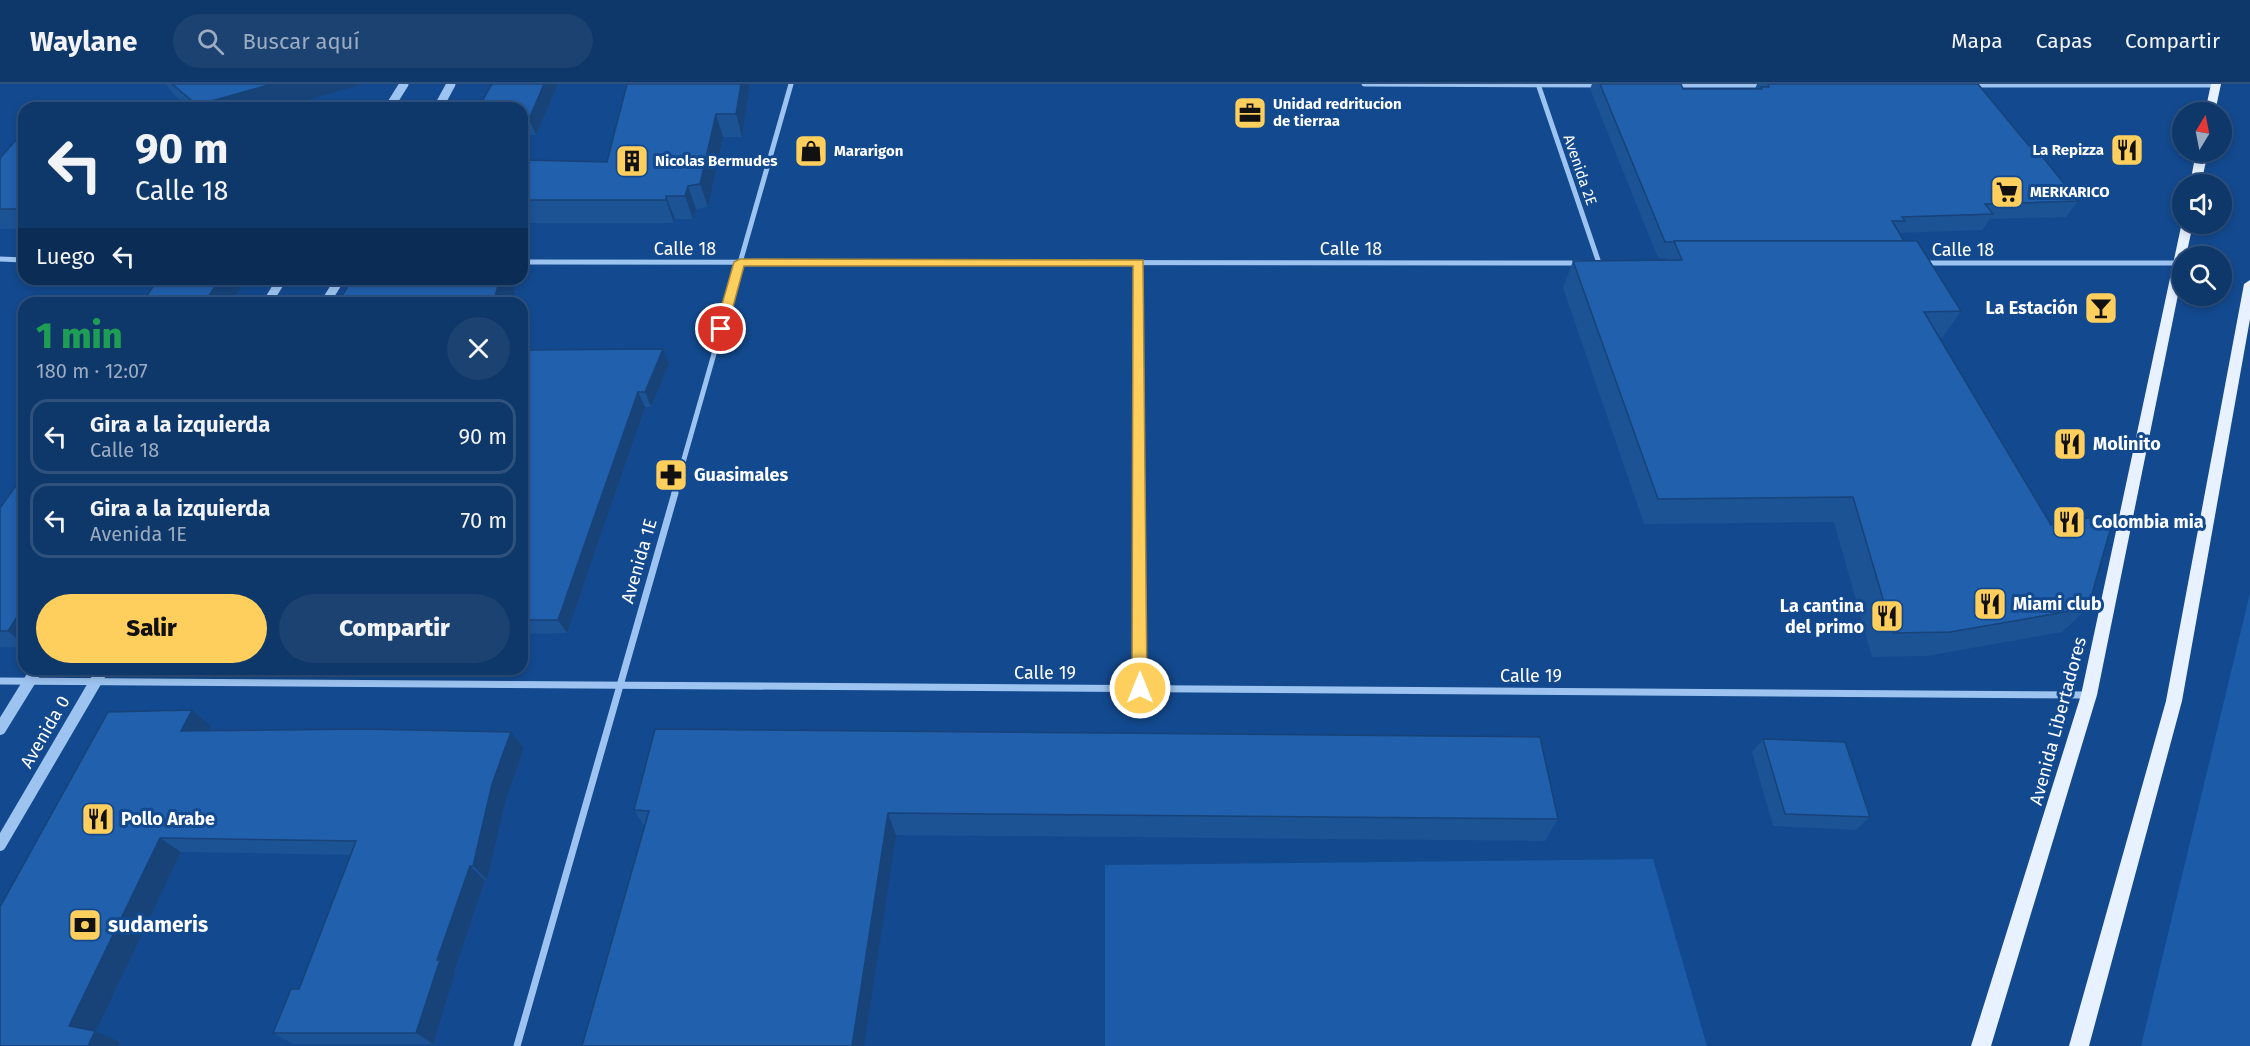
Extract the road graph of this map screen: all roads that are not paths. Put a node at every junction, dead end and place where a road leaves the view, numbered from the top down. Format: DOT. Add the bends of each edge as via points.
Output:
graph roads {
  1 [pos="404,84"];
  2 [pos="451,84"];
  3 [pos="791,84"];
  4 [pos="1364,84"];
  5 [pos="2216,84"];
  6 [pos="1538,85"];
  7 [pos="1609,85"];
  8 [pos="1669,85"];
  9 [pos="1764,85"];
  10 [pos="1966,85"];
  11 [pos="393,102"];
  12 [pos="441,102"];
  13 [pos="2212,102"];
  14 [pos="0,259"];
  15 [pos="18,260"];
  16 [pos="528,262"];
  17 [pos="740,262"];
  18 [pos="1139,263"];
  19 [pos="1599,263"];
  20 [pos="1611,263"];
  21 [pos="1919,263"];
  22 [pos="2172,263"];
  23 [pos="2250,284"];
  24 [pos="2172,306"];
  25 [pos="34,675"];
  26 [pos="99,675"];
  27 [pos="0,681"];
  28 [pos="30,681"];
  29 [pos="95,681"];
  30 [pos="620,685"];
  31 [pos="1140,688"];
  32 [pos="2090,695"];
  33 [pos="0,729"];
  34 [pos="0,845"];
  35 [pos="517,1046"];
  36 [pos="1981,1046"];
  37 [pos="2079,1046"];
  1 -- 11 [label="street"];
  2 -- 12 [label="street"];
  3 -- 17 [label="street, Avenida 1E"];
  4 -- 6 [label="street"];
  5 -- 10 [label="street"];
  5 -- 13 [label="main road"];
  6 -- 7 [label="street"];
  6 -- 19 [label="street, Avenida 2E"];
  8 -- 9 [label="street"];
  14 -- 15 [label="street"];
  16 -- 17 [label="street, Calle 18"];
  17 -- 18 [label="street, Calle 18"];
  17 -- 30 [label="street, Avenida 1E"];
  18 -- 19 [label="street, Calle 18"];
  18 -- 31 [label="street"];
  19 -- 20 [label="street, Calle 18"];
  21 -- 22 [label="street, Calle 18"];
  23 -- 37 [label="main road" via="2175,701"];
  24 -- 32 [label="main road, Avenida Libertadores"];
  25 -- 28 [label="street"];
  26 -- 29 [label="street, Avenida 0"];
  27 -- 28 [label="street, Calle 19"];
  28 -- 29 [label="street, Calle 19"];
  28 -- 33 [label="street"];
  29 -- 30 [label="street, Calle 19"];
  29 -- 34 [label="street, Avenida 0"];
  30 -- 31 [label="street, Calle 19"];
  30 -- 35 [label="street, Avenida 1E"];
  31 -- 32 [label="street, Calle 19"];
  32 -- 36 [label="main road, Avenida Libertadores"];
}
